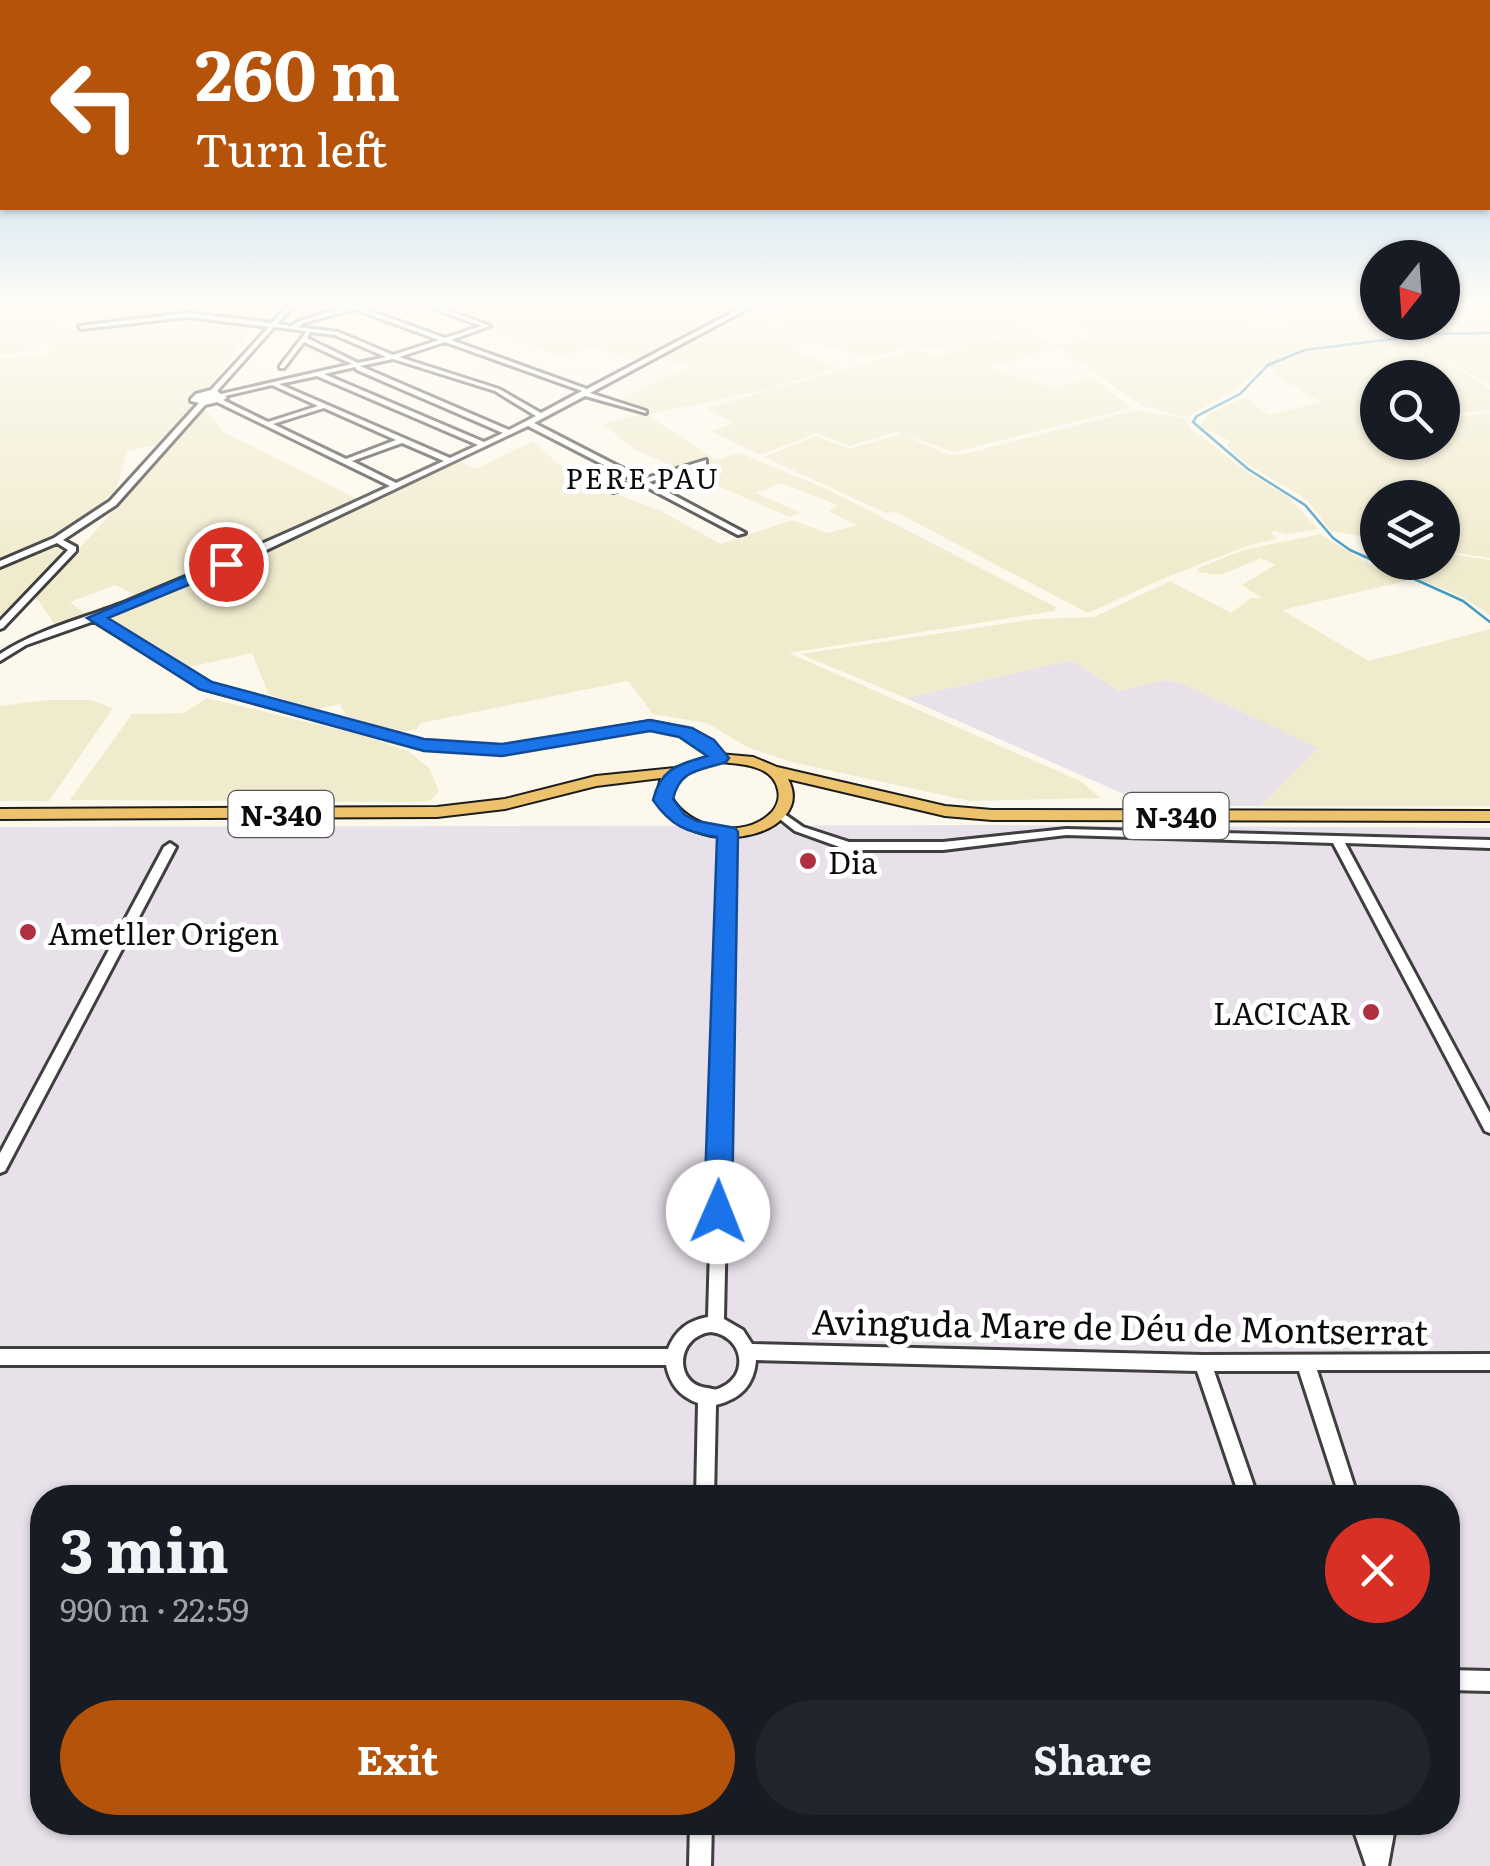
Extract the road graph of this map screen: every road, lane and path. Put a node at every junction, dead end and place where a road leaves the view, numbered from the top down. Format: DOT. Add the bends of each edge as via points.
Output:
graph roads {
  1 [pos="217,389"];
  2 [pos="255,389"];
  3 [pos="284,389"];
  4 [pos="353,389"];
  5 [pos="411,389"];
  6 [pos="494,389"];
  7 [pos="578,389"];
  8 [pos="592,389"];
  9 [pos="214,392"];
  10 [pos="586,392"];
  11 [pos="222,398"];
  12 [pos="203,404"];
  13 [pos="322,408"];
  14 [pos="644,412"];
  15 [pos="539,415"];
  16 [pos="528,423"];
  17 [pos="266,424"];
  18 [pos="510,433"];
  19 [pos="400,441"];
  20 [pos="482,444"];
  21 [pos="448,460"];
  22 [pos="346,461"];
  23 [pos="703,462"];
  24 [pos="641,482"];
  25 [pos="395,485"];
  26 [pos="616,490"];
  27 [pos="741,533"];
  28 [pos="56,540"];
  29 [pos="0,564"];
  30 [pos="95,618"];
  31 [pos="0,626"];
  32 [pos="0,658"];
  33 [pos="720,758"];
  34 [pos="676,772"];
  35 [pos="775,772"];
  36 [pos="864,791"];
  37 [pos="560,792"];
  38 [pos="663,800"];
  39 [pos="784,807"];
  40 [pos="0,814"];
  41 [pos="1490,816"];
  42 [pos="728,832"];
  43 [pos="1338,840"];
  44 [pos="1490,844"];
  45 [pos="170,847"];
  46 [pos="1490,1127"];
  47 [pos="0,1168"];
  48 [pos="716,1326"];
  49 [pos="749,1352"];
  50 [pos="673,1356"];
  51 [pos="0,1357"];
  52 [pos="1490,1362"];
  53 [pos="1203,1363"];
  54 [pos="1306,1364"];
  55 [pos="707,1396"];
  56 [pos="706,1485"];
  57 [pos="1245,1485"];
  58 [pos="1345,1485"];
  59 [pos="1460,1680"];
  60 [pos="1490,1681"];
  61 [pos="700,1835"];
  62 [pos="1366,1835"];
  63 [pos="1383,1835"];
  64 [pos="700,1866"];
  65 [pos="1377,1866"];
  1 -- 9 [label="street"];
  2 -- 11 [label="street"];
  3 -- 13 [label="street"];
  4 -- 20 [label="street"];
  5 -- 18 [label="street"];
  6 -- 15 [label="street"];
  7 -- 10 [label="street"];
  8 -- 10 [label="street"];
  9 -- 11 [label="street"];
  9 -- 12 [label="street"];
  10 -- 14 [label="street"];
  10 -- 15 [label="street"];
  11 -- 12 [label="street"];
  11 -- 17 [label="street"];
  12 -- 28 [label="street" via="114,503"];
  13 -- 17 [label="street"];
  13 -- 19 [label="street"];
  15 -- 16 [label="street"];
  16 -- 18 [label="street"];
  16 -- 24 [label="street"];
  17 -- 22 [label="street"];
  18 -- 20 [label="street"];
  19 -- 21 [label="street"];
  19 -- 22 [label="street"];
  20 -- 21 [label="street"];
  21 -- 25 [label="street"];
  22 -- 25 [label="street"];
  23 -- 24 [label="street"];
  24 -- 26 [label="street"];
  24 -- 27 [label="street"];
  25 -- 30 [label="street"];
  28 -- 29 [label="street"];
  28 -- 31 [label="street" via="73,549"];
  30 -- 32 [label="street" via="24,642"];
  30 -- 33 [label="street" via="205,686 424,745 502,750 650,725 685,732"];
  33 -- 34 [label="main road, N-340"];
  33 -- 35 [label="main road, N-340"];
  34 -- 37 [label="main road, N-340"];
  34 -- 38 [label="main road"];
  35 -- 36 [label="main road, N-340"];
  35 -- 39 [label="main road" via="788,790"];
  36 -- 39 [label="main road, N-340" via="810,791"];
  36 -- 41 [label="main road, N-340" via="992,815"];
  37 -- 38 [label="main road, N-340" via="622,784"];
  37 -- 40 [label="main road, N-340" via="411,814"];
  38 -- 42 [label="main road, N-340" via="677,819"];
  39 -- 42 [label="main road, N-340" via="766,823"];
  39 -- 43 [label="street" via="799,829 848,846 944,846 1066,832"];
  42 -- 48 [label="street"];
  43 -- 44 [label="street"];
  43 -- 46 [label="street"];
  45 -- 47 [label="street"];
  48 -- 49 [label="street" via="734,1332"];
  48 -- 50 [label="street" via="684,1336"];
  49 -- 53 [label="street, Avinguda Mare de Déu de Montserrat"];
  49 -- 55 [label="street" via="742,1382"];
  50 -- 51 [label="street"];
  50 -- 55 [label="street" via="683,1385"];
  52 -- 54 [label="street, Avinguda Mare de Déu de Montserrat"];
  53 -- 54 [label="street, Avinguda Mare de Déu de Montserrat"];
  53 -- 57 [label="street"];
  54 -- 58 [label="street"];
  55 -- 56 [label="street"];
  59 -- 60 [label="street"];
  61 -- 64 [label="street"];
  62 -- 65 [label="street"];
  63 -- 65 [label="street"];
}
